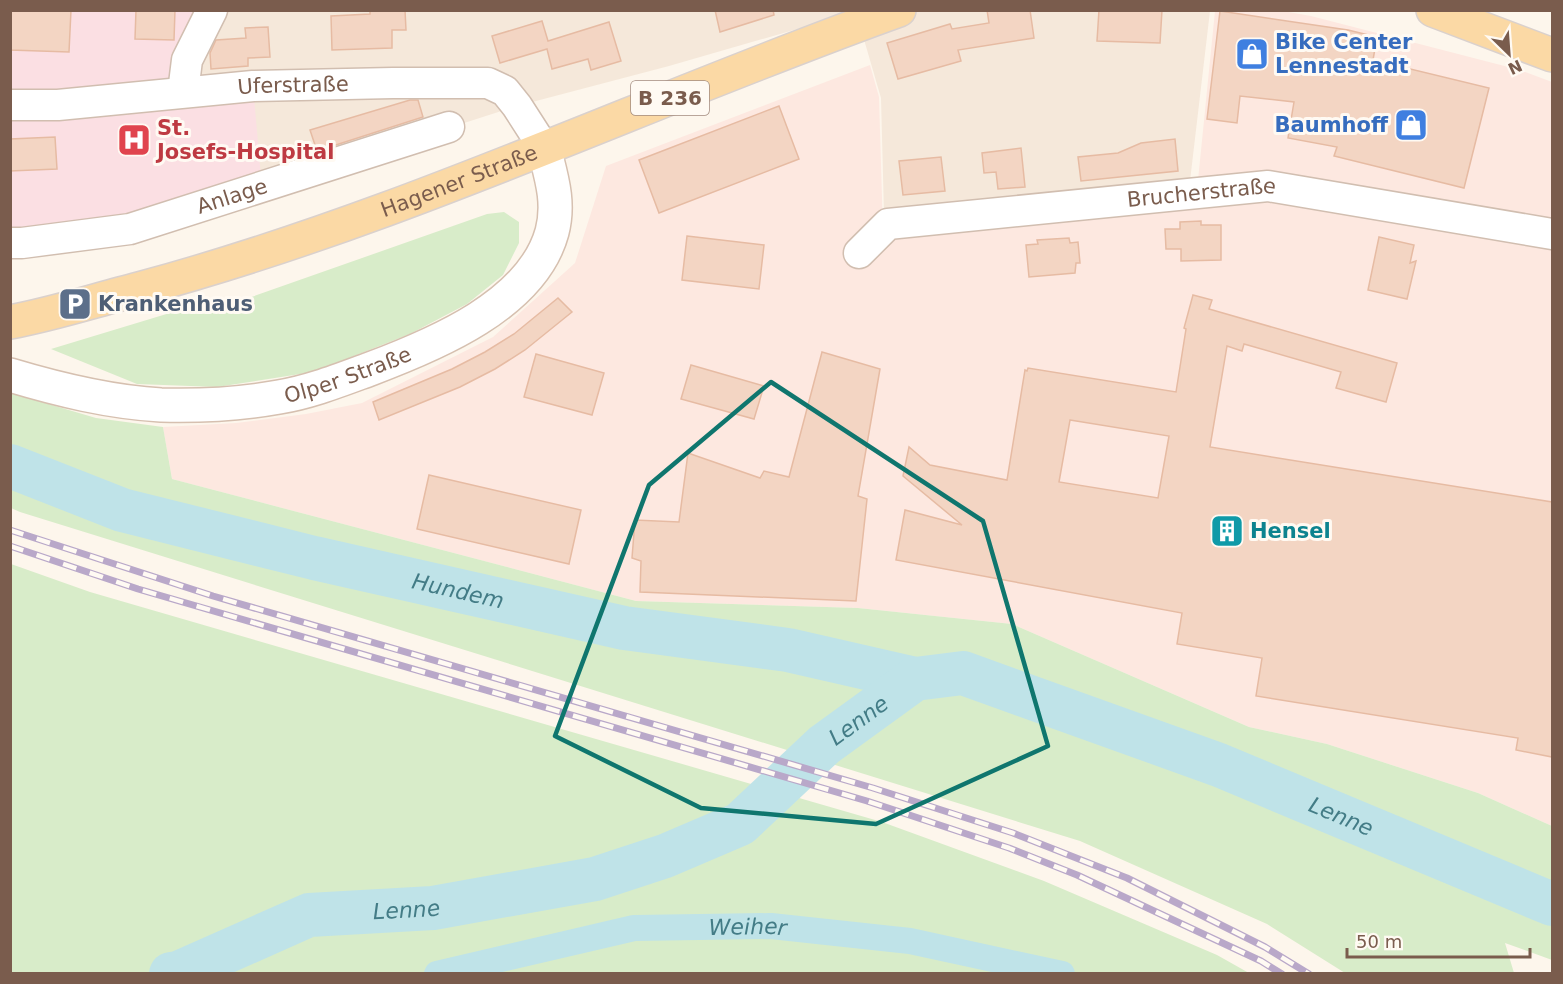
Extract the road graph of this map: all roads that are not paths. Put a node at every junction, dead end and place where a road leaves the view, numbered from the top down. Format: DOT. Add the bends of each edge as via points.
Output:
graph roads {
  1 [pos="212,10"];
  2 [pos="899,10"];
  3 [pos="1432,10"];
  4 [pos="1552,55"];
  5 [pos="183,92"];
  6 [pos="10,105"];
  7 [pos="449,127"];
  8 [pos="544,148"];
  9 [pos="1552,234"];
  10 [pos="10,243"];
  11 [pos="860,253"];
  12 [pos="10,322"];
  13 [pos="10,375"];
  1 -- 5 [label="street" via="187,60"];
  2 -- 8 [label="main road, Hagener Straße / B 236"];
  3 -- 4 [label="main road"];
  5 -- 6 [label="street, Uferstraße" via="58,105"];
  5 -- 8 [label="street, Uferstraße" via="253,86 488,84 505,91"];
  7 -- 10 [label="street, Anlage" via="130,229"];
  8 -- 12 [label="main road, Hagener Straße / B 236" via="295,242 168,281"];
  8 -- 13 [label="main road, Olper Straße" via="556,204 552,231 535,266 514,291 483,316 411,354 309,390 214,404 161,405 116,400"];
  9 -- 11 [label="street, Brucherstraße" via="1268,186 888,224"];
}
